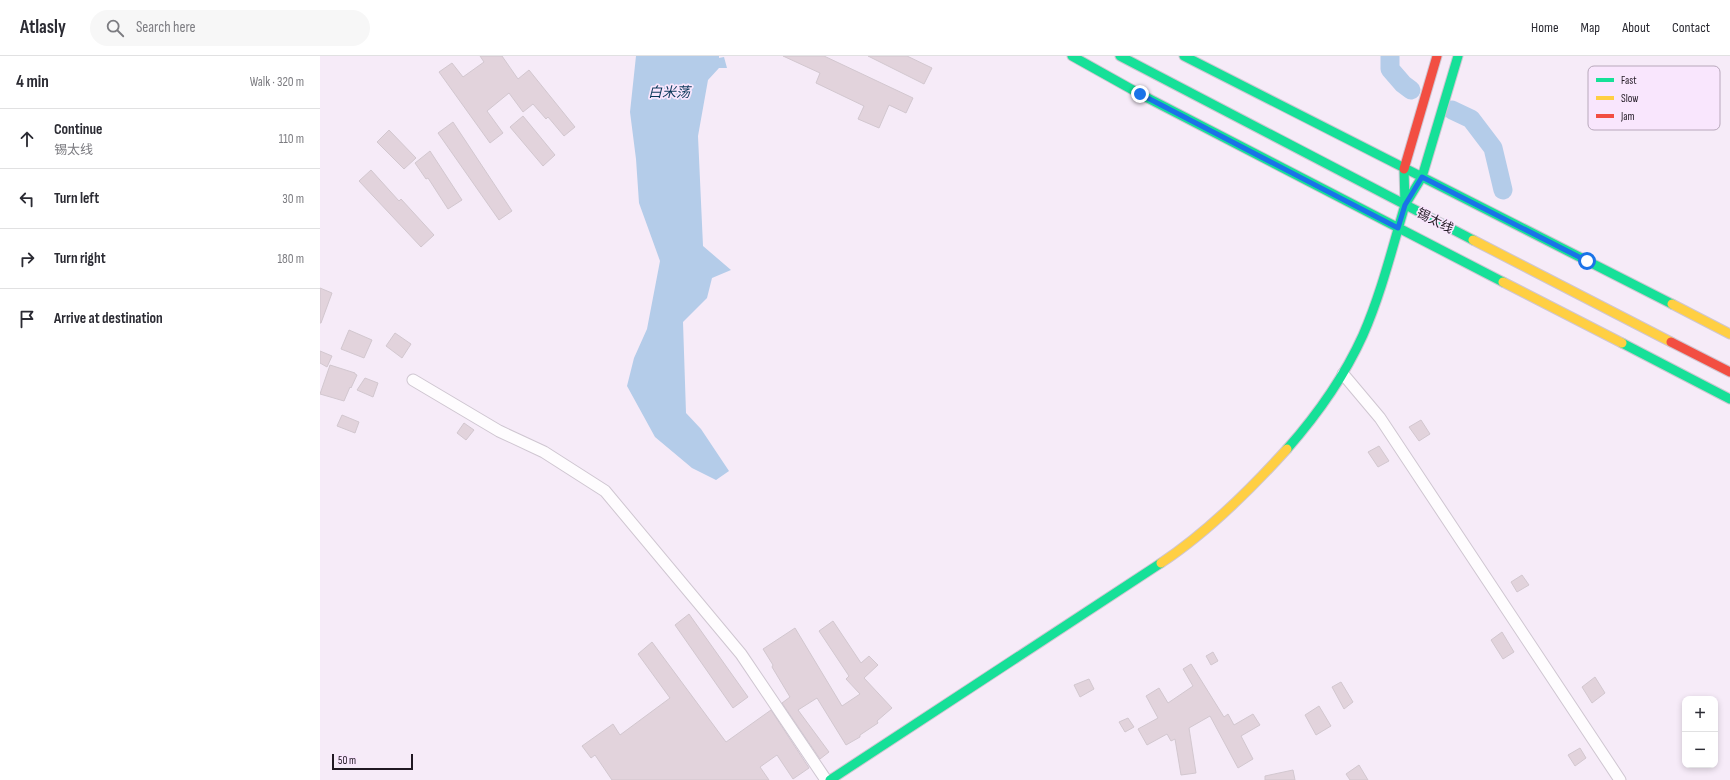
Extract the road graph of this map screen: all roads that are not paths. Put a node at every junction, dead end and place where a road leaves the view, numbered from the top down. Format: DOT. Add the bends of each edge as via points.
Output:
graph roads {
  1 [pos="1072,56"];
  2 [pos="1120,56"];
  3 [pos="1184,56"];
  4 [pos="1437,56"];
  5 [pos="1458,56"];
  6 [pos="1404,168"];
  7 [pos="1422,177"];
  8 [pos="1405,205"];
  9 [pos="1398,228"];
  10 [pos="1730,334"];
  11 [pos="1730,372"];
  12 [pos="1343,374"];
  13 [pos="413,380"];
  14 [pos="1730,398"];
  15 [pos="826,780"];
  16 [pos="830,780"];
  17 [pos="1620,780"];
  1 -- 9 [label="main road"];
  2 -- 8 [label="main road, 锡太线"];
  3 -- 6 [label="main road"];
  4 -- 6 [label="main road"];
  5 -- 7 [label="main road"];
  6 -- 7 [label="main road"];
  6 -- 8 [label="main road"];
  7 -- 8 [label="main road"];
  7 -- 10 [label="main road"];
  8 -- 9 [label="main road"];
  8 -- 11 [label="main road, 锡太线"];
  9 -- 12 [label="main road" via="1368,320"];
  9 -- 14 [label="main road"];
  12 -- 16 [label="main road" via="1278,460 1185,546"];
  12 -- 17 [label="street" via="1380,418"];
  13 -- 15 [label="street" via="499,430 544,452 605,491 741,654"];
}
